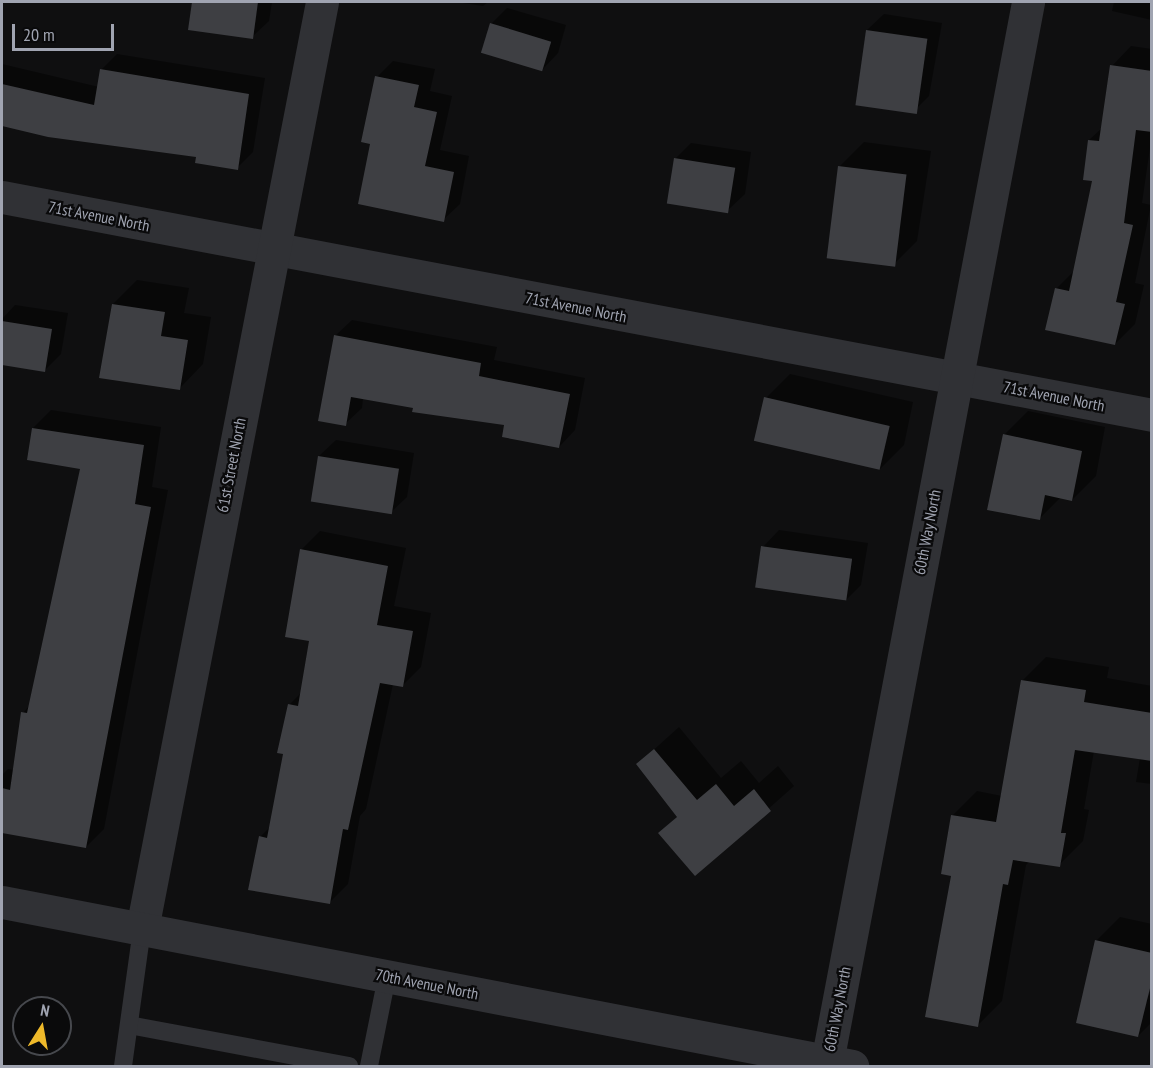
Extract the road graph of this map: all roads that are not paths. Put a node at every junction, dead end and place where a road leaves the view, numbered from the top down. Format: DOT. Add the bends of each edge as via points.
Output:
graph roads {
  1 [pos="322,2"];
  2 [pos="1028,2"];
  3 [pos="2,197"];
  4 [pos="273,250"];
  5 [pos="957,378"];
  6 [pos="1152,415"];
  7 [pos="2,902"];
  8 [pos="142,929"];
  9 [pos="387,977"];
  10 [pos="129,1025"];
  11 [pos="839,1064"];
  12 [pos="123,1066"];
  13 [pos="350,1066"];
  14 [pos="369,1066"];
  1 -- 4 [label="street, 61st Street North"];
  2 -- 5 [label="street, 60th Way North"];
  3 -- 4 [label="street, 71st Avenue North"];
  4 -- 5 [label="street, 71st Avenue North"];
  4 -- 8 [label="street, 61st Street North"];
  5 -- 6 [label="street, 71st Avenue North"];
  5 -- 11 [label="street, 60th Way North"];
  7 -- 8 [label="street, 70th Avenue North"];
  8 -- 9 [label="street, 70th Avenue North"];
  8 -- 10 [label="lane"];
  9 -- 11 [label="street, 70th Avenue North"];
  9 -- 14 [label="lane"];
  10 -- 12 [label="lane"];
  10 -- 13 [label="lane"];
}
